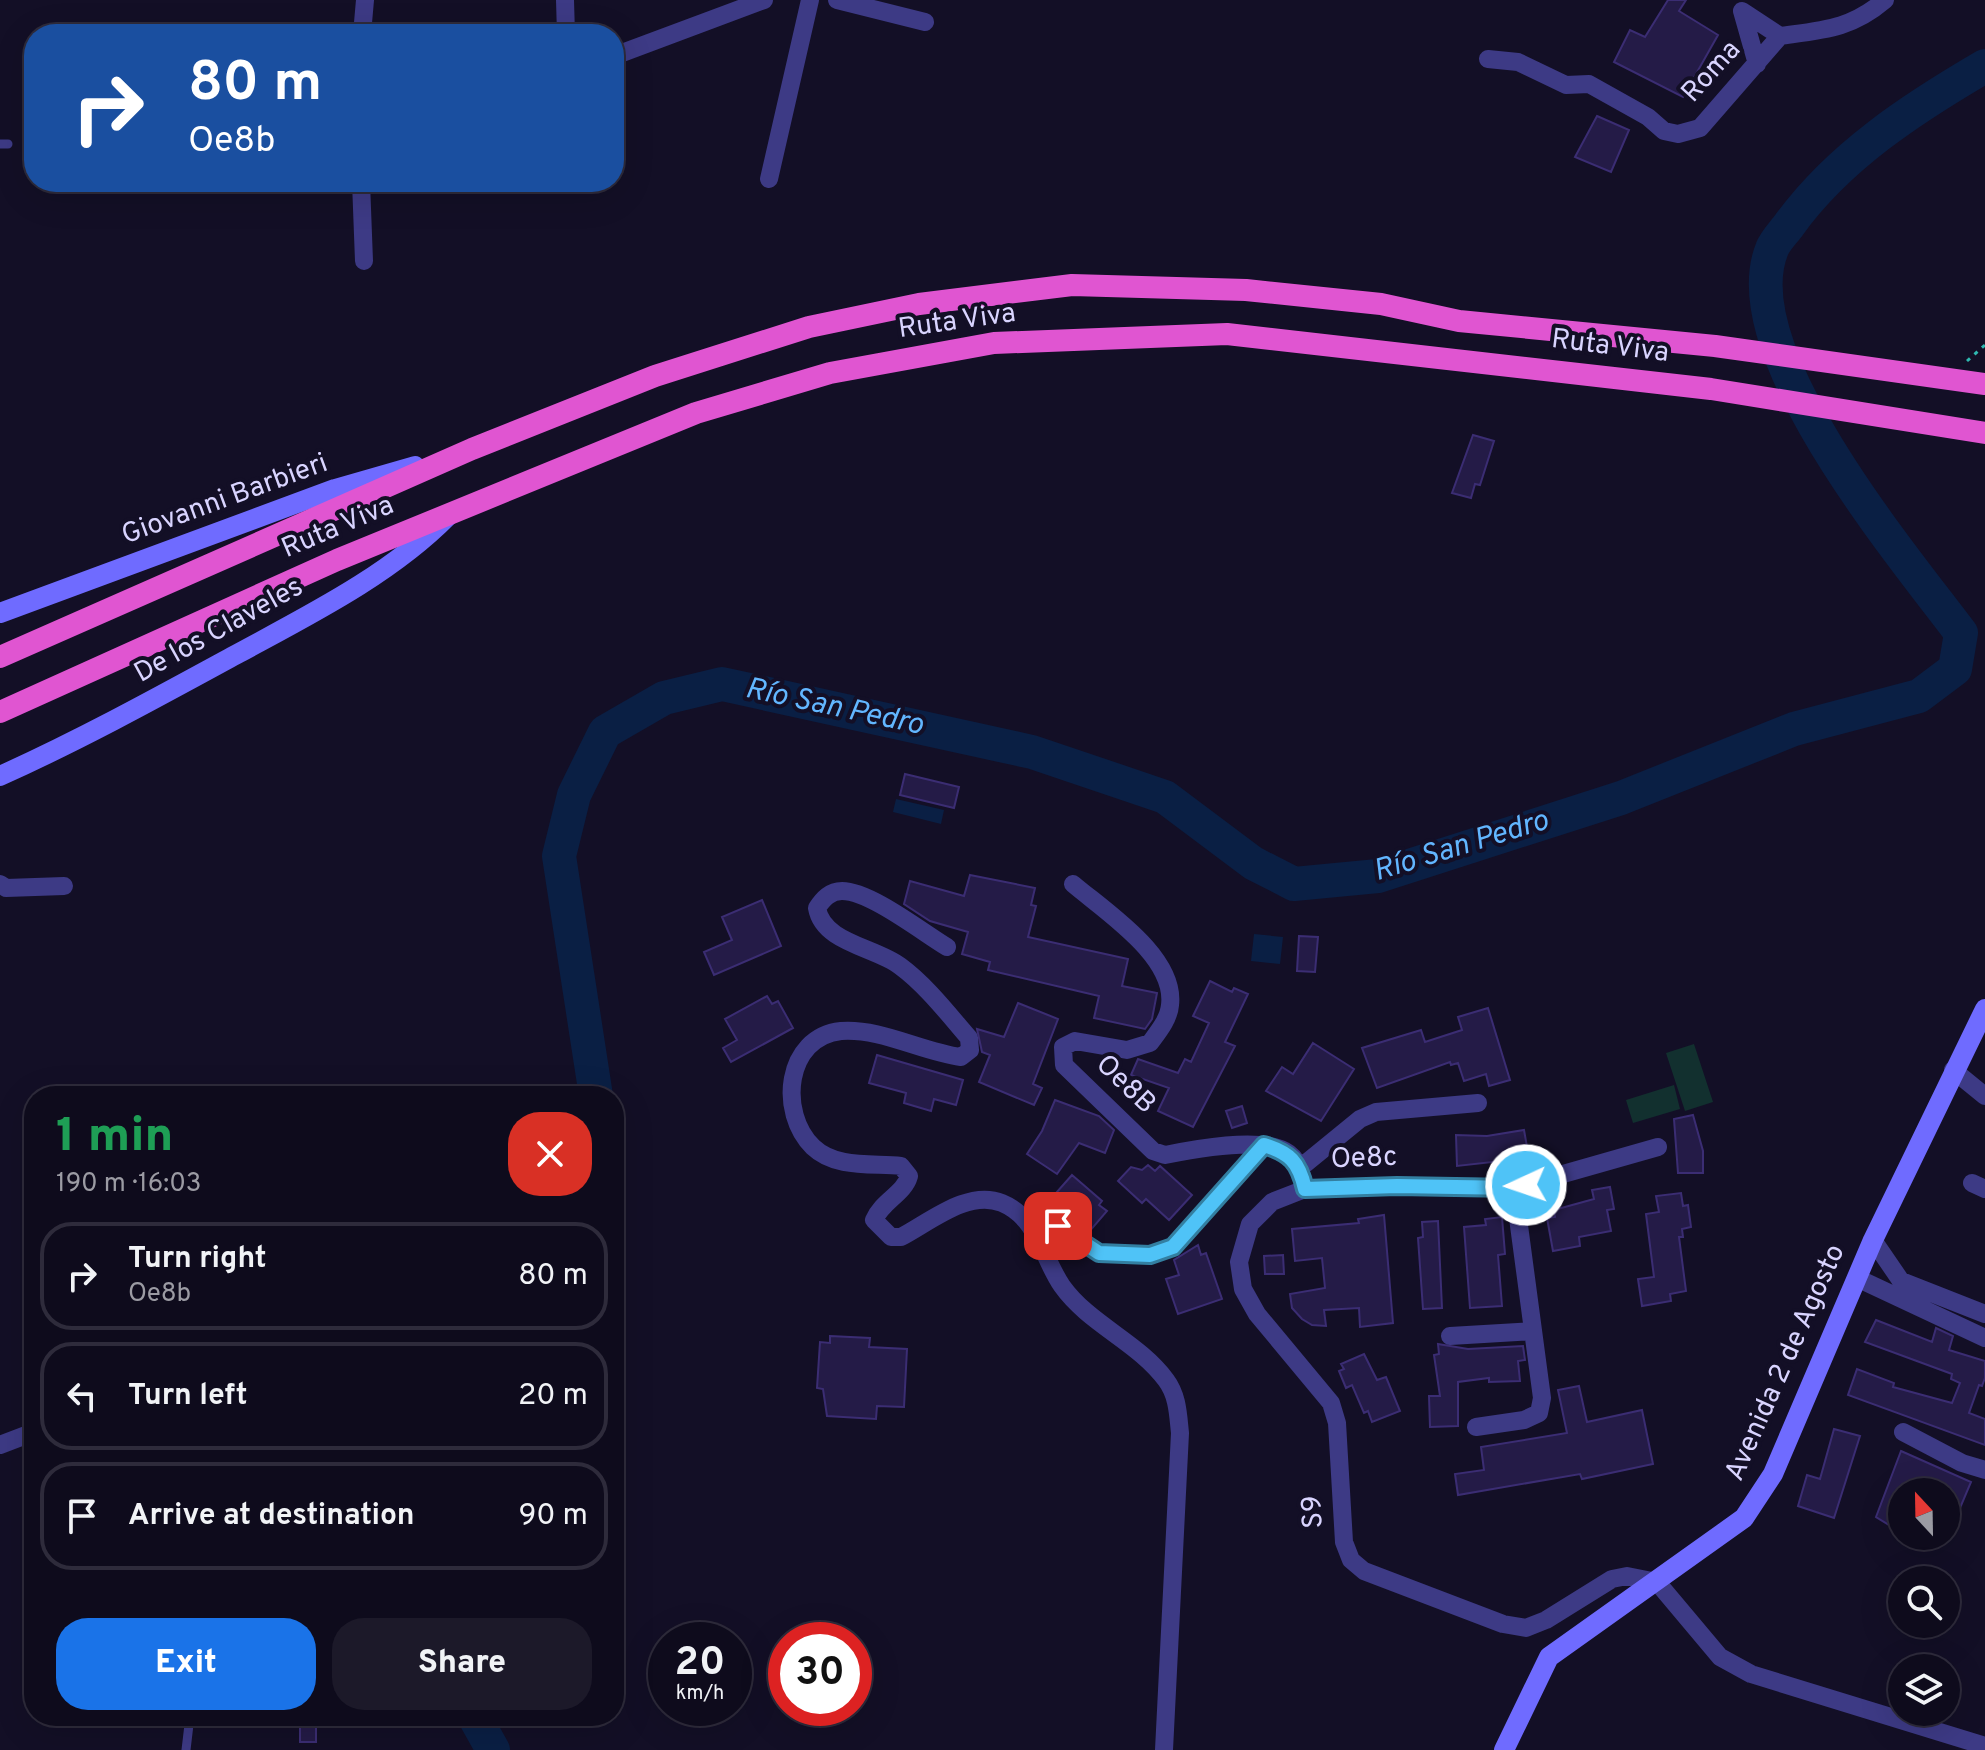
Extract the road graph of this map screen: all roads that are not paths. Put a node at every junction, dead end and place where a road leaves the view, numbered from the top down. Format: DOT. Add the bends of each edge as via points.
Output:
graph roads {
  1 [pos="365,0"];
  2 [pos="565,0"];
  3 [pos="764,0"];
  4 [pos="810,0"];
  5 [pos="837,0"];
  6 [pos="1885,0"];
  7 [pos="1737,6"];
  8 [pos="925,22"];
  9 [pos="363,24"];
  10 [pos="566,24"];
  11 [pos="1780,36"];
  12 [pos="624,52"];
  13 [pos="1488,59"];
  14 [pos="1757,64"];
  15 [pos="769,179"];
  16 [pos="361,192"];
  17 [pos="364,261"];
  18 [pos="1985,384"];
  19 [pos="1985,433"];
  20 [pos="472,449"];
  21 [pos="451,513"];
  22 [pos="0,613"];
  23 [pos="0,657"];
  24 [pos="0,712"];
  25 [pos="0,776"];
  26 [pos="0,884"];
  27 [pos="1073,884"];
  28 [pos="64,886"];
  29 [pos="947,947"];
  30 [pos="1985,1009"];
  31 [pos="1953,1070"];
  32 [pos="1985,1096"];
  33 [pos="1478,1103"];
  34 [pos="1264,1145"];
  35 [pos="1658,1147"];
  36 [pos="1300,1168"];
  37 [pos="1514,1188"];
  38 [pos="1305,1189"];
  39 [pos="1038,1212"];
  40 [pos="1873,1240"];
  41 [pos="1857,1278"];
  42 [pos="1985,1314"];
  43 [pos="1533,1331"];
  44 [pos="1450,1336"];
  45 [pos="1985,1338"];
  46 [pos="1476,1427"];
  47 [pos="1903,1432"];
  48 [pos="24,1436"];
  49 [pos="0,1445"];
  50 [pos="1985,1470"];
  51 [pos="1657,1582"];
  52 [pos="189,1726"];
  53 [pos="1985,1746"];
  54 [pos="186,1750"];
  55 [pos="1164,1750"];
  56 [pos="1504,1750"];
  1 -- 9 [label="street"];
  2 -- 10 [label="street"];
  3 -- 12 [label="street"];
  4 -- 15 [label="street"];
  5 -- 8 [label="street"];
  6 -- 11 [label="street, Roma" via="1865,17 1839,28"];
  7 -- 11 [label="street"];
  7 -- 14 [label="street"];
  11 -- 14 [label="street, Roma"];
  13 -- 14 [label="street, Roma" via="1518,62 1566,85 1589,84 1664,131 1678,134 1700,128"];
  16 -- 17 [label="street"];
  18 -- 20 [label="highway, Ruta Viva" via="1715,346 1459,321 1381,304 1246,290 1072,285 919,304 809,327 655,376"];
  19 -- 21 [label="highway, Ruta Viva" via="1711,389 1227,334 994,343 830,373 696,413"];
  20 -- 22 [label="main road, Giovanni Barbieri" via="335,489"];
  20 -- 23 [label="highway, Ruta Viva"];
  21 -- 24 [label="highway, Ruta Viva"];
  21 -- 25 [label="main road, De los Claveles" via="422,543 301,620 77,742"];
  26 -- 28 [label="street"];
  27 -- 34 [label="street, Oe8B" via="1158,959 1167,976 1170,1008 1150,1043 1127,1050 1075,1041 1063,1047 1064,1065 1153,1151 1165,1155"];
  29 -- 55 [label="street" via="865,897 841,891 825,896 817,908 819,920 833,934 901,966 969,1038 970,1050 961,1057 863,1031 830,1034 801,1054 793,1069 794,1110 813,1147 826,1156 861,1165 901,1166 909,1176 907,1185 879,1207 874,1220 891,1237 901,1237 958,1205 985,1200 1018,1212 1038,1235 1074,1300 1151,1361 1169,1383 1180,1433"];
  30 -- 31 [label="main road, Avenida 2 de Agosto"];
  31 -- 32 [label="street"];
  31 -- 40 [label="main road, Avenida 2 de Agosto"];
  33 -- 36 [label="street" via="1376,1112"];
  34 -- 36 [label="street" via="1287,1152"];
  34 -- 39 [label="street" via="1173,1247 1150,1255 1099,1253"];
  35 -- 37 [label="street, Oe8c"];
  36 -- 38 [label="street"];
  37 -- 38 [label="street, Oe8c"];
  37 -- 43 [label="street"];
  38 -- 51 [label="street, S9" via="1272,1202 1250,1224 1239,1262 1243,1289 1257,1314 1331,1403 1337,1423 1344,1542 1351,1560 1364,1571 1526,1628 1612,1579"];
  40 -- 41 [label="main road, Avenida 2 de Agosto"];
  40 -- 42 [label="street" via="1901,1281"];
  41 -- 45 [label="street"];
  41 -- 51 [label="main road, Avenida 2 de Agosto" via="1773,1474 1744,1518"];
  43 -- 44 [label="street"];
  43 -- 46 [label="street" via="1542,1398 1539,1413"];
  47 -- 50 [label="street"];
  48 -- 49 [label="street"];
  51 -- 53 [label="street" via="1720,1657 1751,1674"];
  51 -- 56 [label="main road, Avenida 2 de Agosto" via="1549,1657"];
  52 -- 54 [label="lane"];
}
